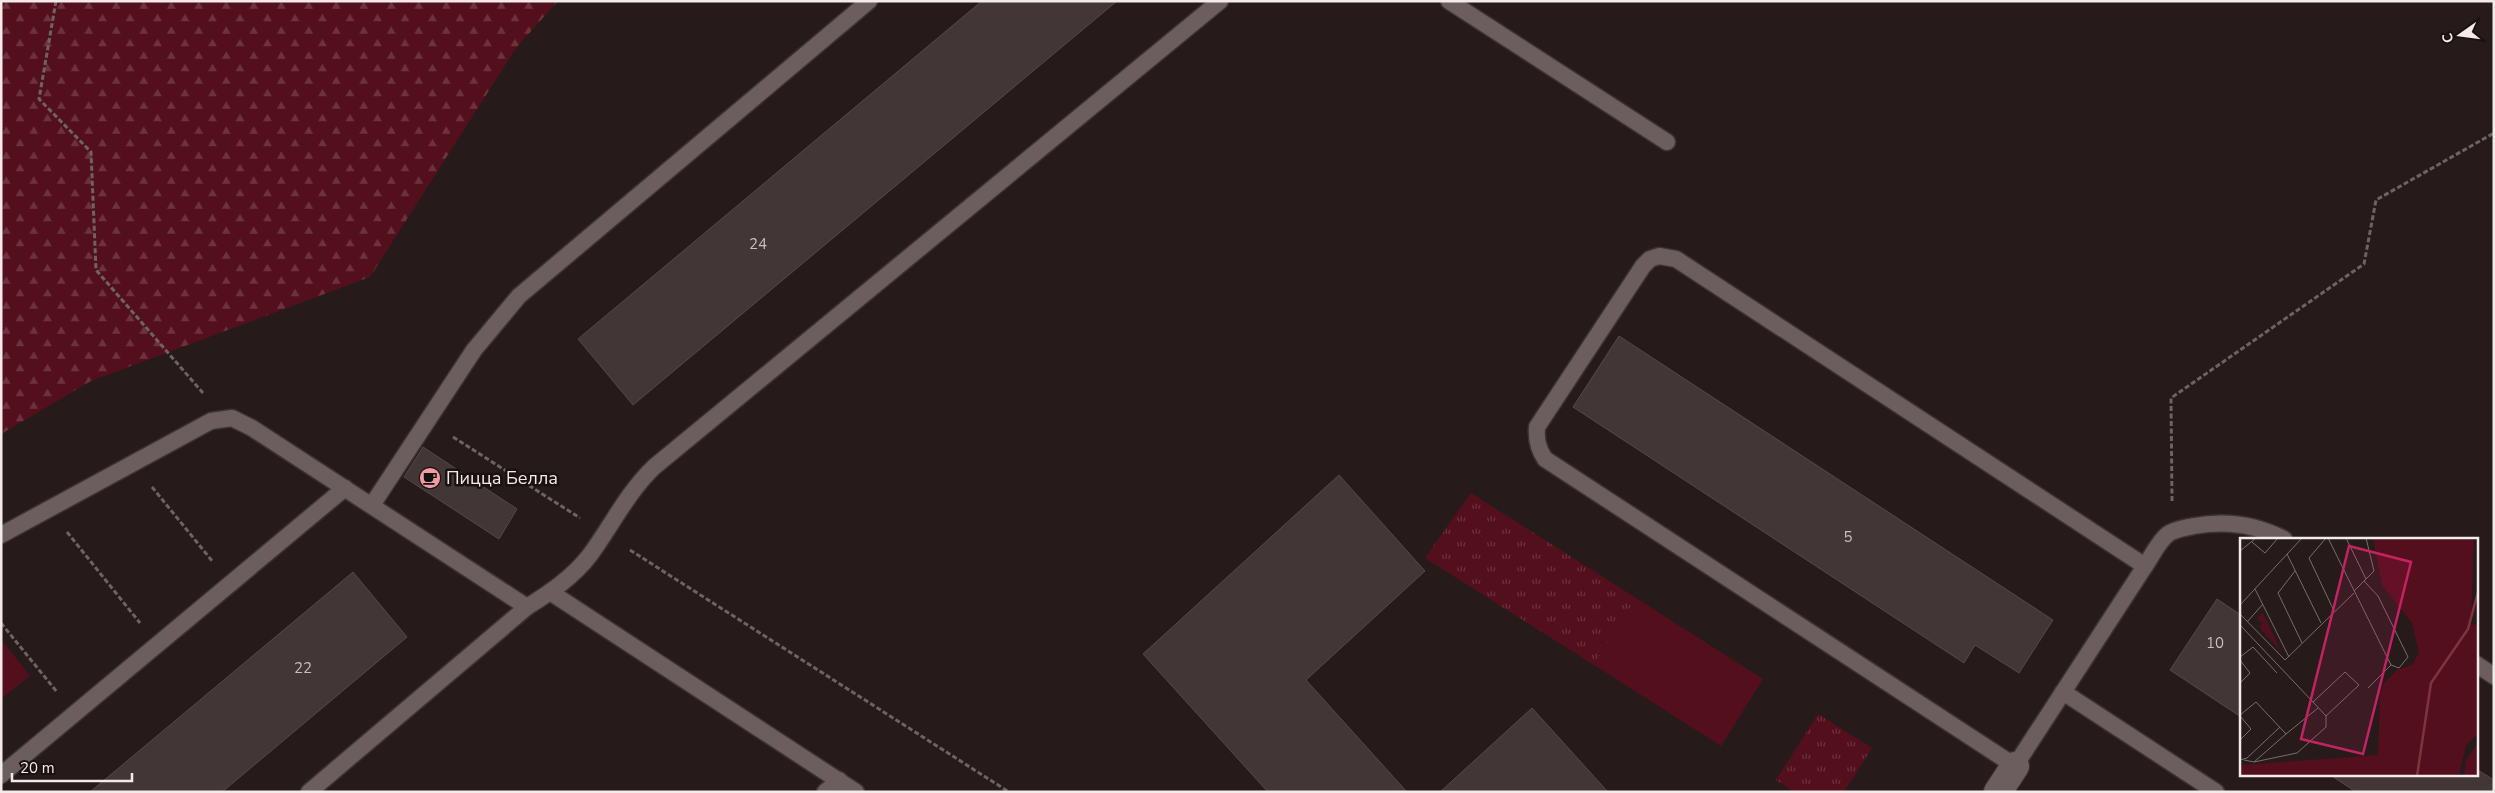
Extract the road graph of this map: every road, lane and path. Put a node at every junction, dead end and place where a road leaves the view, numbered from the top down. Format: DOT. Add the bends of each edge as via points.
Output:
graph roads {
  1 [pos="56,1"];
  2 [pos="869,1"];
  3 [pos="1220,1"];
  4 [pos="1449,1"];
  5 [pos="2494,133"];
  6 [pos="1666,142"];
  7 [pos="225,418"];
  8 [pos="428,421"];
  9 [pos="133,463"];
  10 [pos="345,488"];
  11 [pos="372,505"];
  12 [pos="49,509"];
  13 [pos="2173,531"];
  14 [pos="604,533"];
  15 [pos="1,535"];
  16 [pos="2282,538"];
  17 [pos="2145,566"];
  18 [pos="230,584"];
  19 [pos="550,592"];
  20 [pos="527,607"];
  21 [pos="1,623"];
  22 [pos="158,644"];
  23 [pos="2478,665"];
  24 [pos="2494,676"];
  25 [pos="2063,692"];
  26 [pos="75,714"];
  27 [pos="2015,766"];
  28 [pos="1,776"];
  29 [pos="839,780"];
  30 [pos="309,792"];
  31 [pos="825,792"];
  32 [pos="856,792"];
  33 [pos="1009,792"];
  34 [pos="1998,792"];
  35 [pos="2216,792"];
  1 -- 7 [label="path" via="39,99 91,152 96,270"];
  2 -- 8 [label="lane" via="518,296 474,350"];
  3 -- 14 [label="lane" via="654,467 626,499"];
  4 -- 6 [label="lane"];
  5 -- 13 [label="path" via="2376,200 2364,264 2171,398"];
  7 -- 9 [label="lane" via="211,421"];
  7 -- 10 [label="lane" via="240,421"];
  8 -- 11 [label="lane"];
  8 -- 14 [label="path"];
  9 -- 12 [label="lane"];
  9 -- 18 [label="path"];
  10 -- 11 [label="lane"];
  10 -- 18 [label="lane"];
  11 -- 20 [label="lane"];
  12 -- 15 [label="lane"];
  12 -- 22 [label="path"];
  13 -- 16 [label="lane" via="2210,523 2232,523 2252,526"];
  13 -- 17 [label="lane" via="2164,538"];
  14 -- 19 [label="lane" via="575,571"];
  14 -- 33 [label="path"];
  17 -- 25 [label="lane"];
  17 -- 27 [label="lane" via="1667,256 1650,259 1643,266 1548,411 1536,436 1545,459"];
  18 -- 22 [label="lane"];
  19 -- 20 [label="lane"];
  19 -- 29 [label="lane"];
  20 -- 30 [label="lane"];
  21 -- 26 [label="path"];
  22 -- 26 [label="lane"];
  23 -- 24 [label="lane"];
  25 -- 27 [label="lane"];
  25 -- 35 [label="lane"];
  26 -- 28 [label="lane"];
  27 -- 34 [label="street"];
  29 -- 31 [label="lane"];
  29 -- 32 [label="lane"];
}
